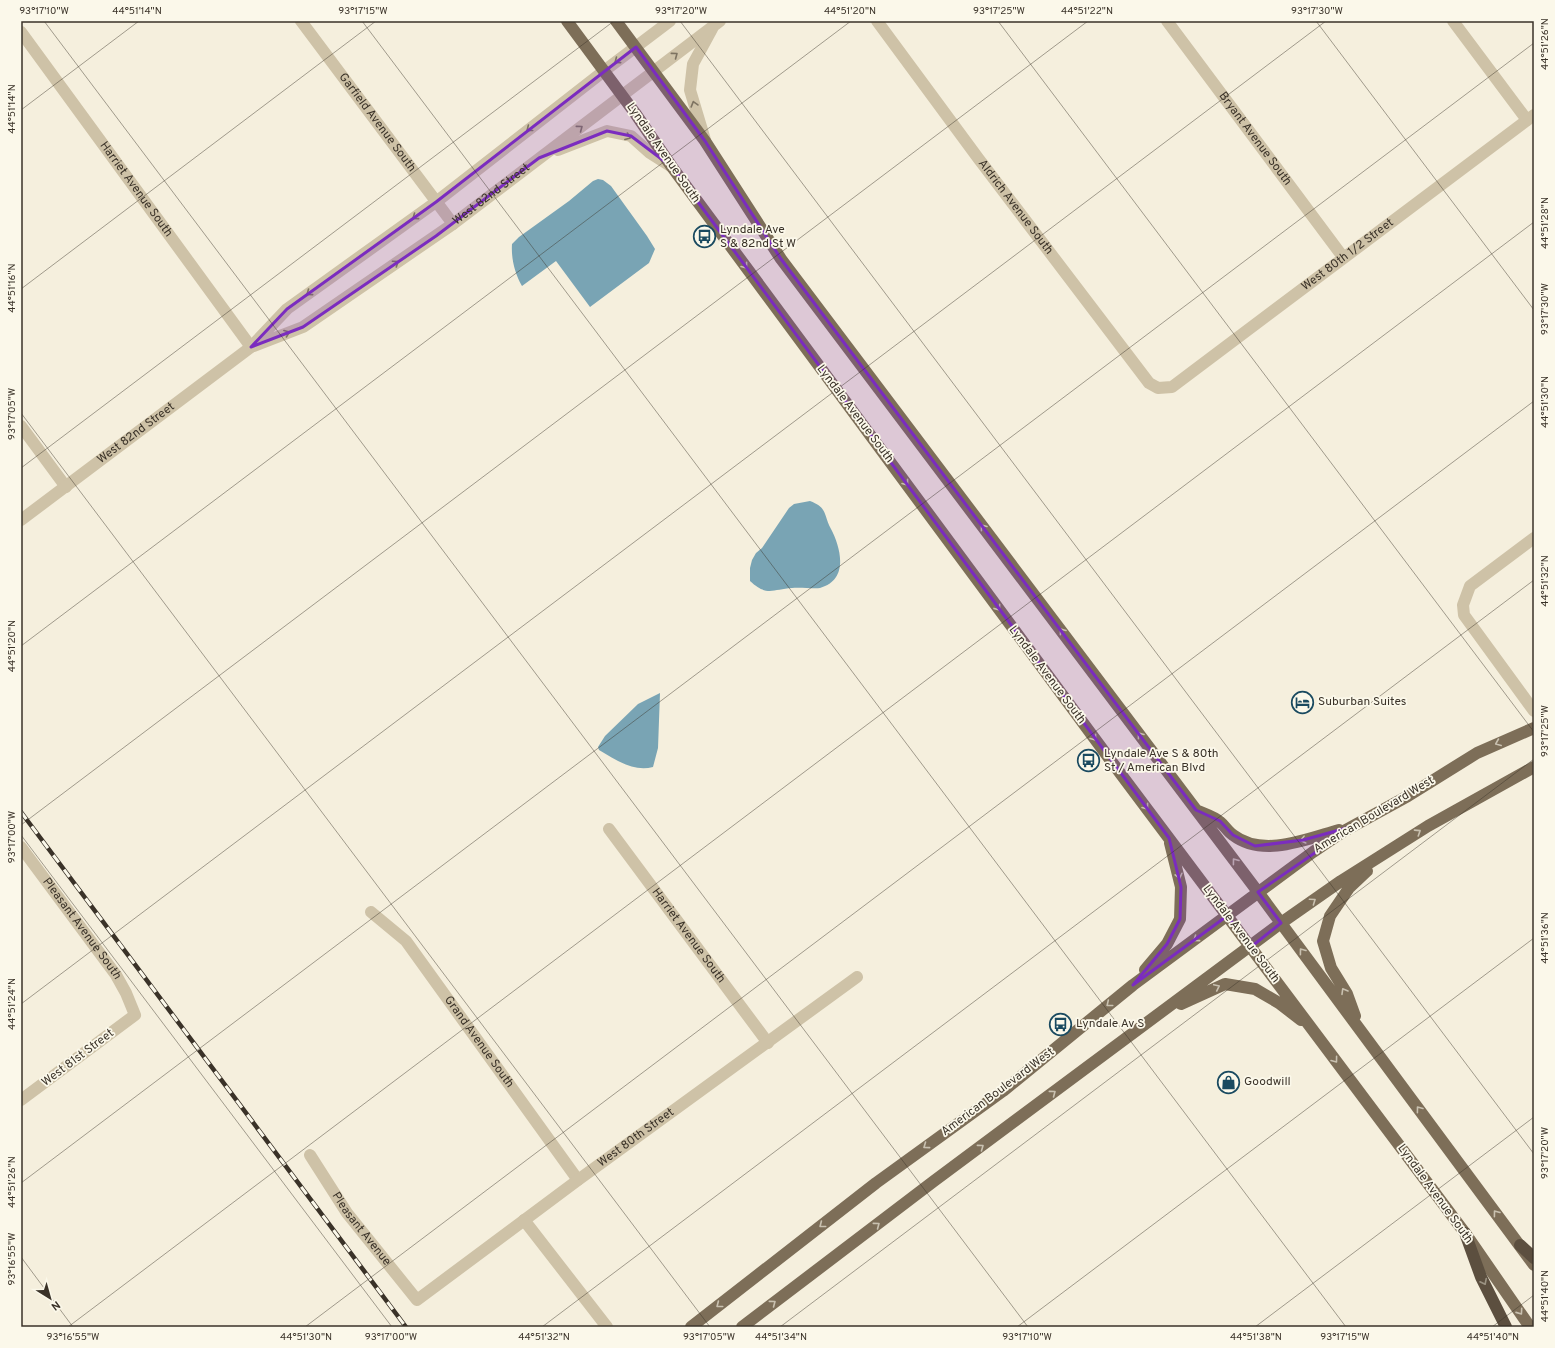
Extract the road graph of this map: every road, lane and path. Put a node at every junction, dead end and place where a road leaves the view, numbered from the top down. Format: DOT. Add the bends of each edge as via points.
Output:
graph roads {
  1 [pos="301,21"];
  2 [pos="567,21"];
  3 [pos="616,21"];
  4 [pos="670,21"];
  5 [pos="877,21"];
  6 [pos="1166,21"];
  7 [pos="1453,21"];
  8 [pos="717,24"];
  9 [pos="21,32"];
  10 [pos="636,46"];
  11 [pos="604,71"];
  12 [pos="654,71"];
  13 [pos="622,96"];
  14 [pos="1530,117"];
  15 [pos="705,141"];
  16 [pos="539,158"];
  17 [pos="672,167"];
  18 [pos="436,202"];
  19 [pos="453,224"];
  20 [pos="1343,258"];
  21 [pos="251,347"];
  22 [pos="1158,388"];
  23 [pos="21,426"];
  24 [pos="66,487"];
  25 [pos="21,520"];
  26 [pos="1534,538"];
  27 [pos="1534,711"];
  28 [pos="1534,728"];
  29 [pos="1534,767"];
  30 [pos="1196,810"];
  31 [pos="1354,826"];
  32 [pos="608,829"];
  33 [pos="1169,838"];
  34 [pos="21,847"];
  35 [pos="1386,853"];
  36 [pos="1258,892"];
  37 [pos="370,912"];
  38 [pos="1227,916"];
  39 [pos="1281,924"];
  40 [pos="1251,947"];
  41 [pos="856,977"];
  42 [pos="1133,985"];
  43 [pos="135,1015"];
  44 [pos="1157,1016"];
  45 [pos="1358,1027"];
  46 [pos="1312,1028"];
  47 [pos="768,1043"];
  48 [pos="21,1100"];
  49 [pos="310,1155"];
  50 [pos="578,1180"];
  51 [pos="524,1220"];
  52 [pos="1465,1233"];
  53 [pos="1520,1245"];
  54 [pos="1534,1258"];
  55 [pos="1534,1265"];
  56 [pos="417,1300"];
  57 [pos="607,1327"];
  58 [pos="691,1327"];
  59 [pos="742,1327"];
  60 [pos="1506,1327"];
  61 [pos="1530,1327"];
  1 -- 18 [label="street, Garfield Avenue South"];
  2 -- 11 [label="main road, Lyndale Avenue South"];
  3 -- 10 [label="main road"];
  4 -- 10 [label="street, West 82nd Street"];
  5 -- 22 [label="street, Aldrich Avenue South" via="1149,383"];
  6 -- 20 [label="street, Bryant Avenue South"];
  7 -- 14 [label="street"];
  12 -- 8 [label="street, West 82nd Street, one-way"];
  15 -- 8 [label="street, one-way" via="690,90 694,64"];
  9 -- 21 [label="street, Harriet Avenue South"];
  10 -- 11 [label="street, West 82nd Street, one-way"];
  10 -- 12 [label="main road"];
  11 -- 13 [label="main road, Lyndale Avenue South"];
  11 -- 18 [label="street, West 82nd Street, one-way"];
  12 -- 13 [label="street, West 82nd Street"];
  12 -- 15 [label="main road"];
  16 -- 13 [label="street, West 82nd Street, one-way"];
  13 -- 17 [label="main road, Lyndale Avenue South"];
  14 -- 20 [label="street, West 80th 1/2 Street"];
  30 -- 15 [label="main road, one-way" via="781,259"];
  16 -- 17 [label="street, one-way" via="607,131 631,136 650,153"];
  16 -- 19 [label="street, West 82nd Street"];
  17 -- 33 [label="main road, Lyndale Avenue South, one-way"];
  18 -- 19 [label="street, Garfield Avenue South"];
  18 -- 21 [label="street, West 82nd Street, one-way" via="287,309"];
  21 -- 19 [label="street, West 82nd Street, one-way" via="303,327"];
  20 -- 22 [label="street, West 80th 1/2 Street" via="1172,387"];
  21 -- 24 [label="street, West 82nd Street"];
  23 -- 24 [label="street"];
  24 -- 25 [label="street, West 82nd Street"];
  26 -- 27 [label="street" via="1470,586 1463,604 1464,615"];
  28 -- 31 [label="main road, American Boulevard West, one-way" via="1477,753"];
  35 -- 29 [label="main road, one-way" via="1428,826"];
  31 -- 30 [label="main road, one-way" via="1296,842 1255,846 1233,836 1220,821"];
  36 -- 30 [label="main road, one-way"];
  31 -- 36 [label="main road, American Boulevard West" via="1312,852"];
  32 -- 47 [label="street, Harriet Avenue South"];
  33 -- 38 [label="main road, Lyndale Avenue South"];
  33 -- 42 [label="main road, one-way" via="1181,887 1180,919 1167,944"];
  34 -- 43 [label="street, Pleasant Avenue South" via="116,975"];
  39 -- 35 [label="main road, one-way" via="1341,881"];
  45 -- 35 [label="main road, one-way" via="1347,994 1330,968 1323,941 1330,916 1349,888"];
  36 -- 38 [label="main road, American Boulevard West"];
  36 -- 39 [label="main road"];
  37 -- 50 [label="street, Grand Avenue South" via="406,941"];
  38 -- 40 [label="main road, Lyndale Avenue South"];
  38 -- 42 [label="main road, American Boulevard West, one-way"];
  39 -- 40 [label="main road"];
  45 -- 39 [label="main road, one-way"];
  40 -- 44 [label="main road"];
  40 -- 46 [label="main road, Lyndale Avenue South"];
  41 -- 47 [label="street, West 80th Street"];
  42 -- 58 [label="main road, American Boulevard West, one-way" via="1003,1091 876,1183"];
  43 -- 48 [label="street, West 81st Street"];
  44 -- 46 [label="main road, one-way" via="1225,984 1255,989"];
  59 -- 44 [label="main road, one-way"];
  53 -- 45 [label="main road, one-way"];
  46 -- 52 [label="main road, Lyndale Avenue South, one-way"];
  47 -- 50 [label="street, West 80th Street"];
  49 -- 56 [label="street, Pleasant Avenue" via="347,1212"];
  50 -- 51 [label="street, West 80th Street"];
  51 -- 56 [label="street, West 80th Street"];
  51 -- 57 [label="street"];
  52 -- 60 [label="highway, one-way" via="1481,1277"];
  52 -- 61 [label="main road, Lyndale Avenue South, one-way"];
  53 -- 54 [label="highway"];
  53 -- 55 [label="main road"];
}
